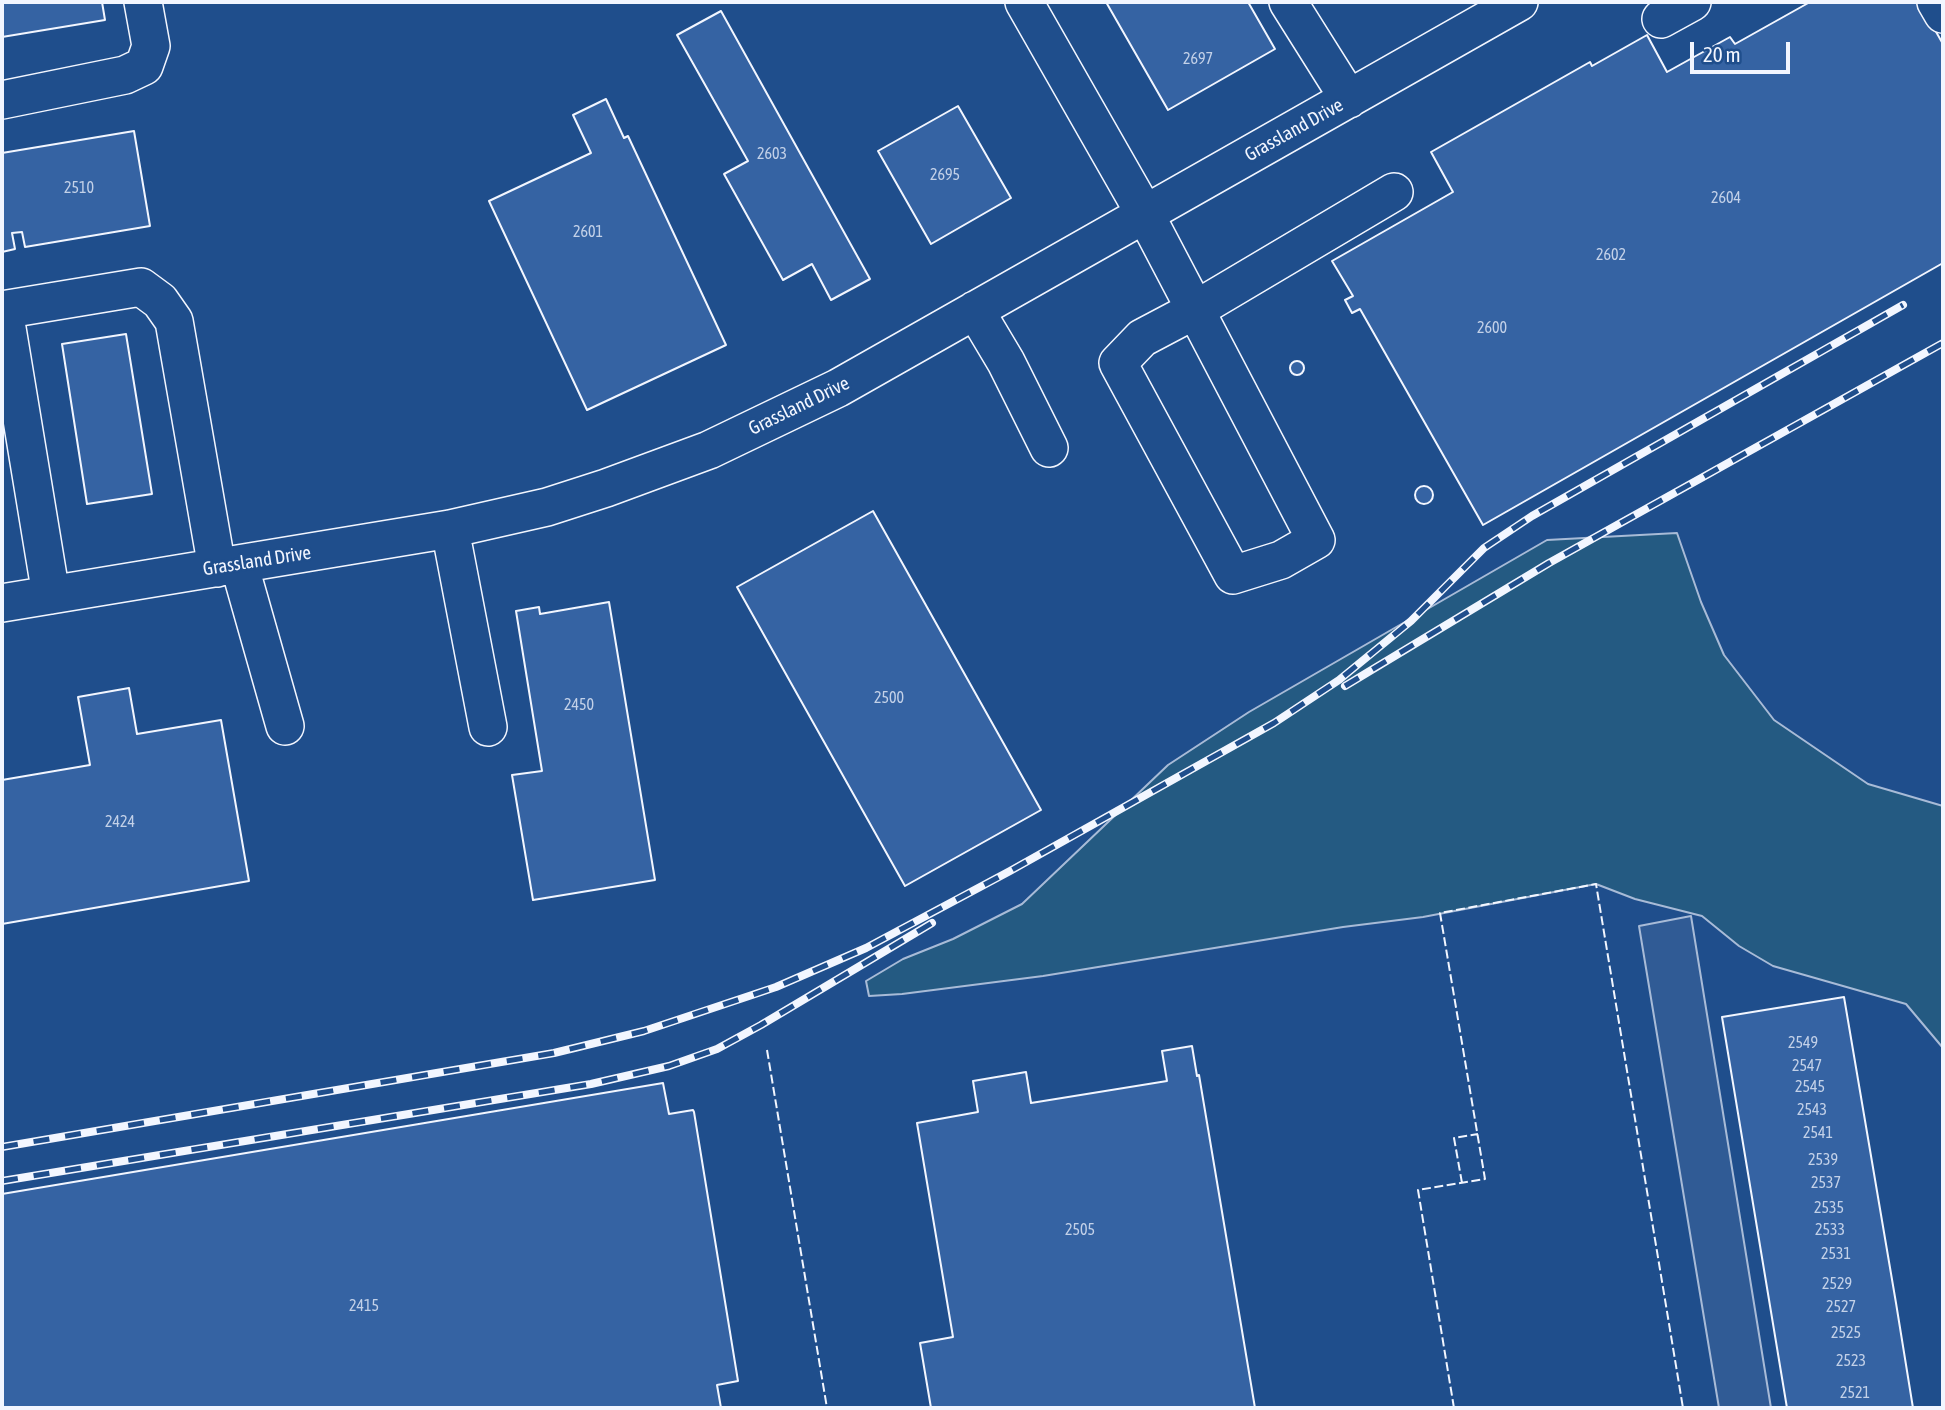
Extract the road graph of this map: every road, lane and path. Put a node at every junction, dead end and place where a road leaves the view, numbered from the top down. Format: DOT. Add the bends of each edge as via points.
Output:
graph roads {
  1 [pos="143,2"];
  2 [pos="1024,2"];
  3 [pos="1288,2"];
  4 [pos="1692,2"];
  5 [pos="1936,2"];
  6 [pos="1510,4"];
  7 [pos="1943,14"];
  8 [pos="1661,19"];
  9 [pos="1349,99"];
  10 [pos="2,100"];
  11 [pos="1394,192"];
  12 [pos="1145,214"];
  13 [pos="3,310"];
  14 [pos="975,310"];
  15 [pos="1195,310"];
  16 [pos="1049,448"];
  17 [pos="450,528"];
  18 [pos="228,566"];
  19 [pos="51,595"];
  20 [pos="2,603"];
  21 [pos="285,726"];
  22 [pos="488,727"];
  1 -- 10 [label="street" via="151,46 144,66 125,75"];
  2 -- 12 [label="street"];
  3 -- 9 [label="street"];
  4 -- 8 [label="street"];
  5 -- 7 [label="street"];
  6 -- 9 [label="street, Grassland Drive"];
  9 -- 12 [label="street, Grassland Drive"];
  11 -- 15 [label="street"];
  12 -- 14 [label="street, Grassland Drive"];
  12 -- 15 [label="street"];
  13 -- 18 [label="street" via="141,287 160,301 174,321"];
  13 -- 19 [label="street"];
  14 -- 16 [label="street"];
  14 -- 17 [label="street, Grassland Drive" via="838,388 709,450 547,507"];
  15 -- 15 [label="street" via="1316,540 1280,560 1233,575 1118,363 1142,338"];
  17 -- 18 [label="street, Grassland Drive"];
  17 -- 22 [label="street"];
  18 -- 19 [label="street, Grassland Drive"];
  18 -- 21 [label="street"];
  19 -- 20 [label="street, Grassland Drive"];
}
